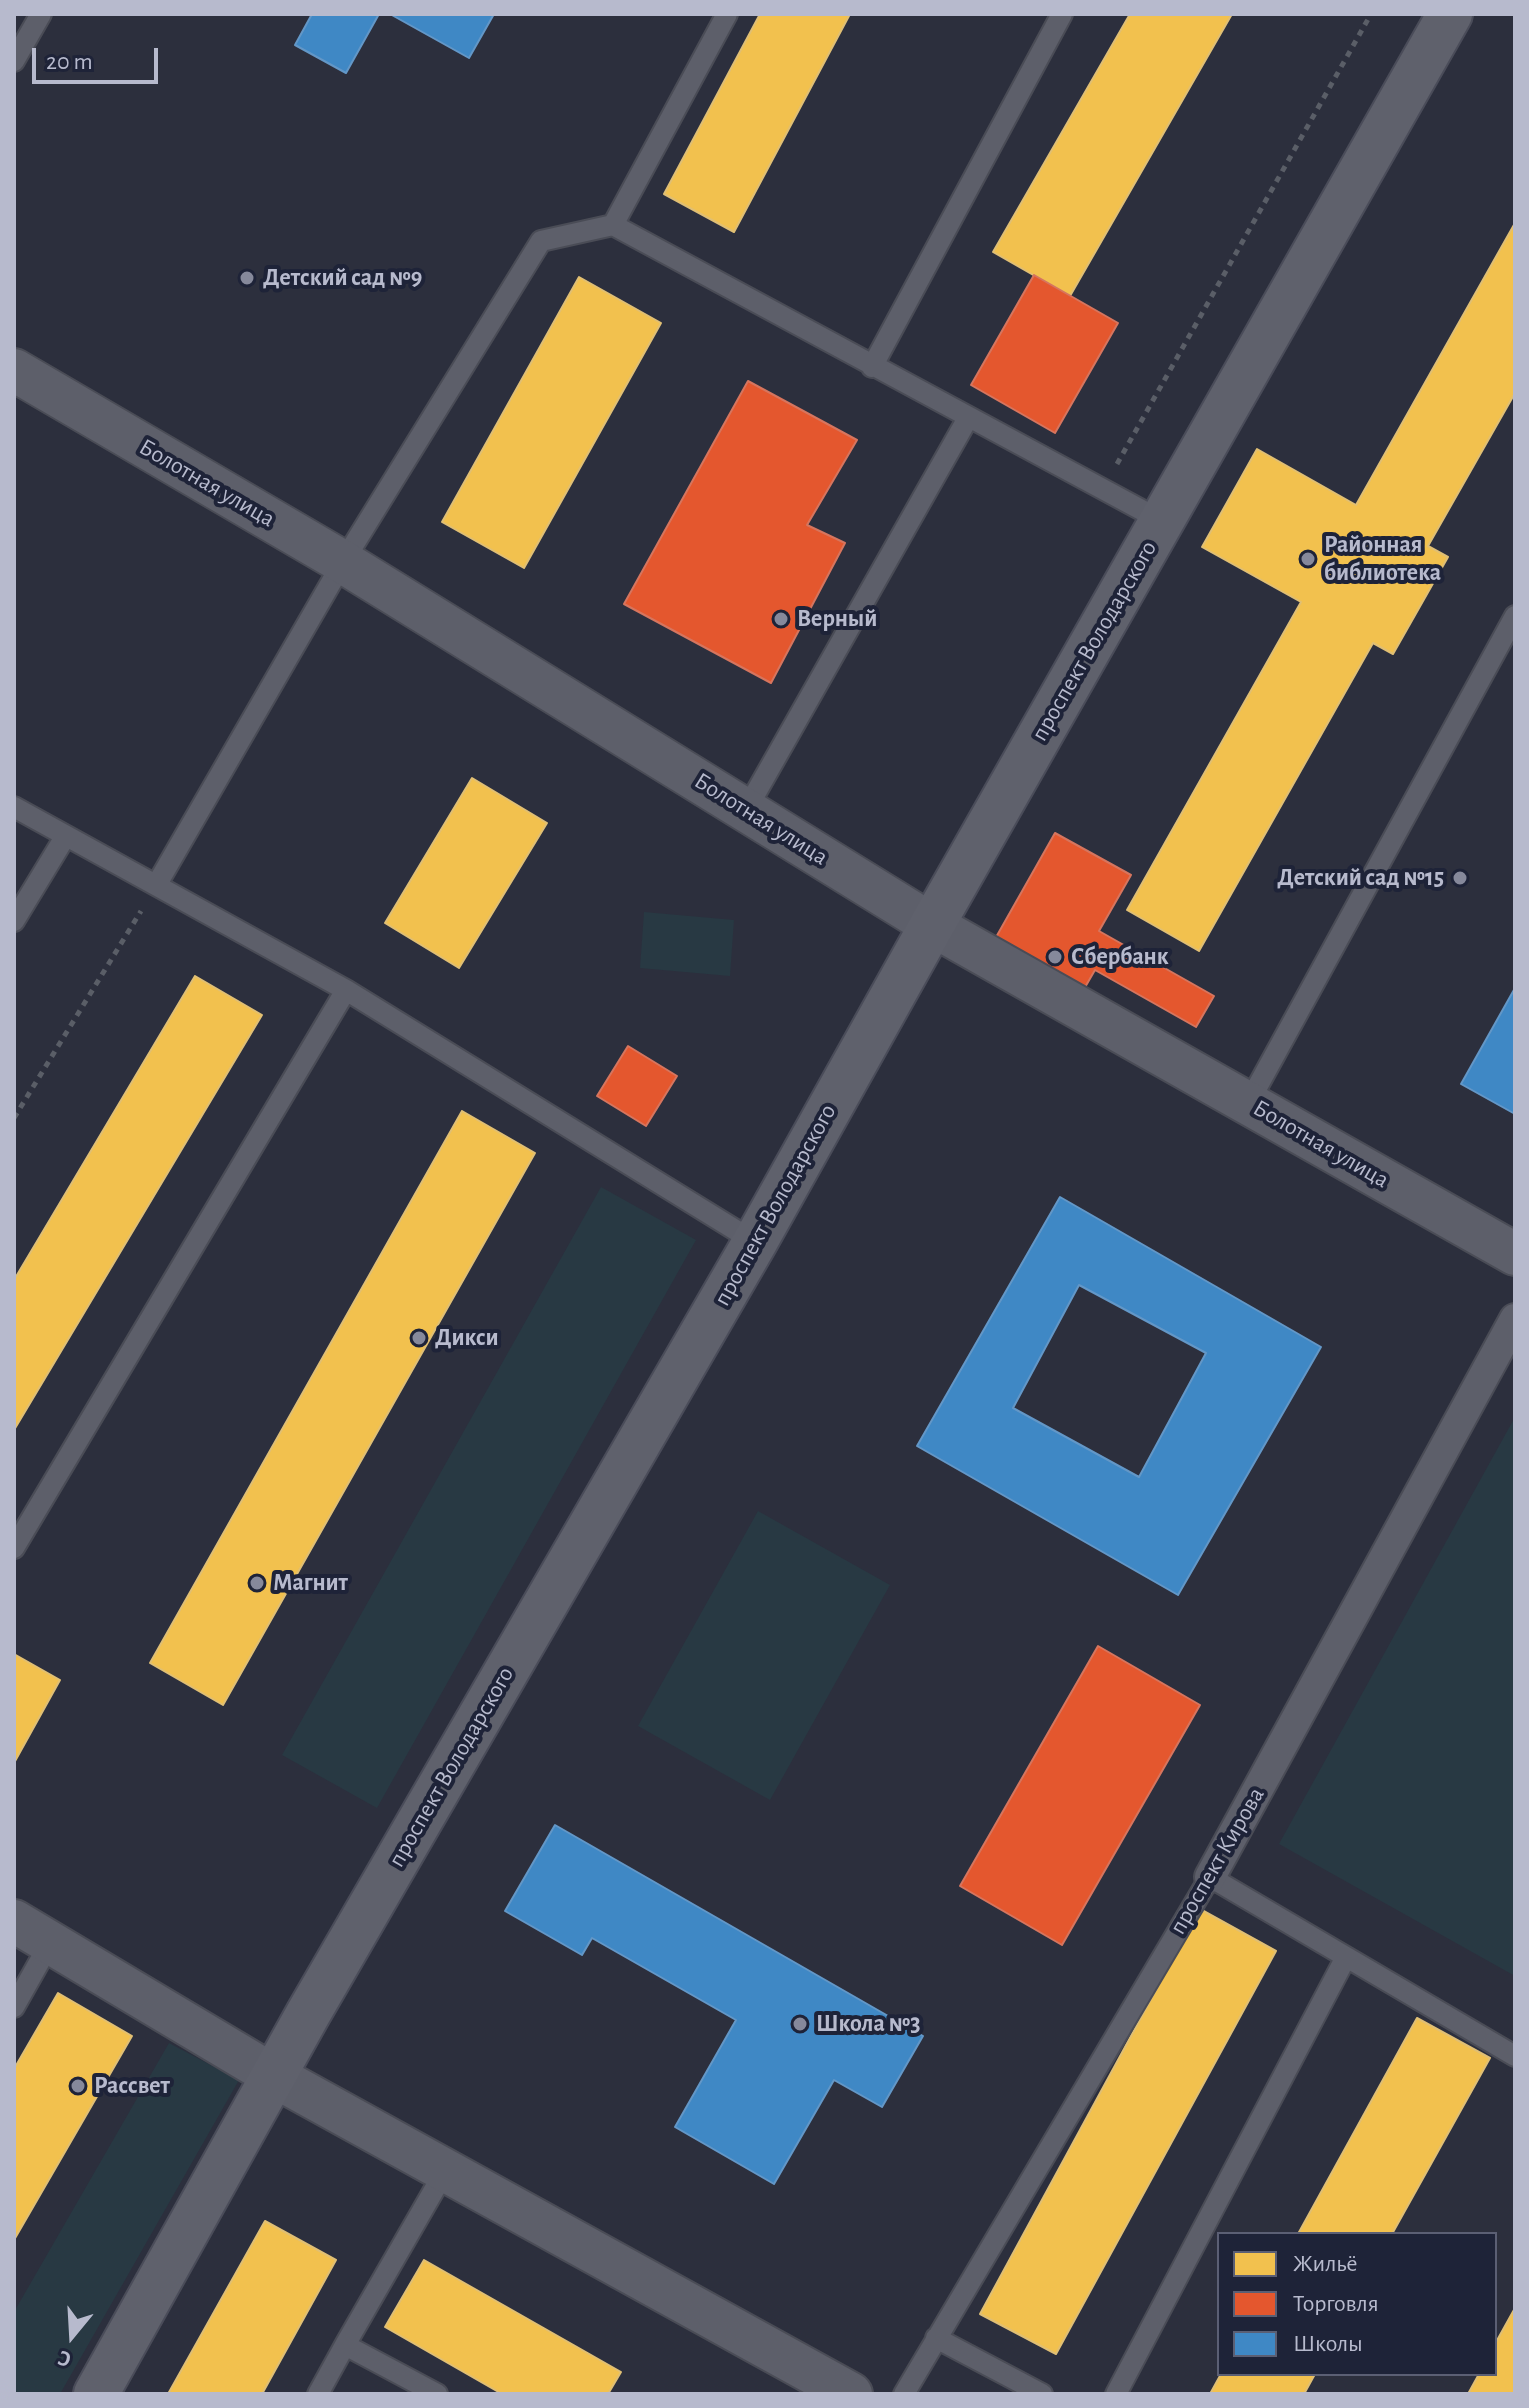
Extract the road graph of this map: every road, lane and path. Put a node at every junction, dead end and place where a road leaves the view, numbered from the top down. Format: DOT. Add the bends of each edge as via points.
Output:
graph roads {
  1 [pos="41,14"];
  2 [pos="727,14"];
  3 [pos="1062,14"];
  4 [pos="1371,14"];
  5 [pos="1450,14"];
  6 [pos="14,61"];
  7 [pos="613,225"];
  8 [pos="872,367"];
  9 [pos="14,370"];
  10 [pos="968,418"];
  11 [pos="1102,490"];
  12 [pos="1162,521"];
  13 [pos="343,562"];
  14 [pos="1515,616"];
  15 [pos="14,807"];
  16 [pos="746,810"];
  17 [pos="65,837"];
  18 [pos="157,884"];
  19 [pos="14,921"];
  20 [pos="932,925"];
  21 [pos="346,990"];
  22 [pos="1249,1102"];
  23 [pos="14,1118"];
  24 [pos="755,1242"];
  25 [pos="1515,1254"];
  26 [pos="1515,1319"];
  27 [pos="14,1548"];
  28 [pos="1210,1877"];
  29 [pos="14,1921"];
  30 [pos="50,1943"];
  31 [pos="1346,1957"];
  32 [pos="14,2007"];
  33 [pos="1515,2056"];
  34 [pos="274,2076"];
  35 [pos="445,2171"];
  36 [pos="936,2338"];
  37 [pos="345,2345"];
  38 [pos="96,2394"];
  39 [pos="318,2394"];
  40 [pos="437,2394"];
  41 [pos="851,2394"];
  42 [pos="904,2394"];
  43 [pos="1042,2394"];
  44 [pos="1116,2394"];
  1 -- 6 [label="lane"];
  2 -- 7 [label="lane"];
  3 -- 8 [label="lane"];
  4 -- 11 [label="path"];
  5 -- 12 [label="main road, проспект Володарского"];
  7 -- 8 [label="lane"];
  7 -- 13 [label="lane" via="541,241"];
  8 -- 10 [label="lane"];
  9 -- 13 [label="street, Болотная улица"];
  10 -- 11 [label="lane"];
  10 -- 16 [label="lane"];
  11 -- 12 [label="lane"];
  12 -- 20 [label="main road, проспект Володарского"];
  13 -- 16 [label="street, Болотная улица"];
  13 -- 18 [label="lane"];
  14 -- 22 [label="lane"];
  15 -- 17 [label="lane"];
  16 -- 20 [label="street, Болотная улица"];
  17 -- 18 [label="lane"];
  17 -- 19 [label="lane"];
  18 -- 21 [label="lane"];
  18 -- 23 [label="path"];
  20 -- 22 [label="street, Болотная улица"];
  20 -- 24 [label="main road, проспект Володарского"];
  21 -- 24 [label="lane"];
  21 -- 27 [label="lane"];
  22 -- 25 [label="street, Болотная улица"];
  24 -- 34 [label="main road, проспект Володарского"];
  26 -- 28 [label="street, проспект Кирова"];
  28 -- 31 [label="lane"];
  28 -- 36 [label="lane, проспект Кирова"];
  29 -- 30 [label="street"];
  30 -- 32 [label="lane"];
  30 -- 34 [label="street"];
  31 -- 33 [label="lane"];
  31 -- 44 [label="lane"];
  34 -- 35 [label="street"];
  34 -- 38 [label="main road, проспект Володарского"];
  35 -- 37 [label="lane"];
  35 -- 41 [label="street"];
  36 -- 42 [label="lane, проспект Кирова"];
  36 -- 43 [label="lane"];
  37 -- 39 [label="lane"];
  37 -- 40 [label="lane"];
}
